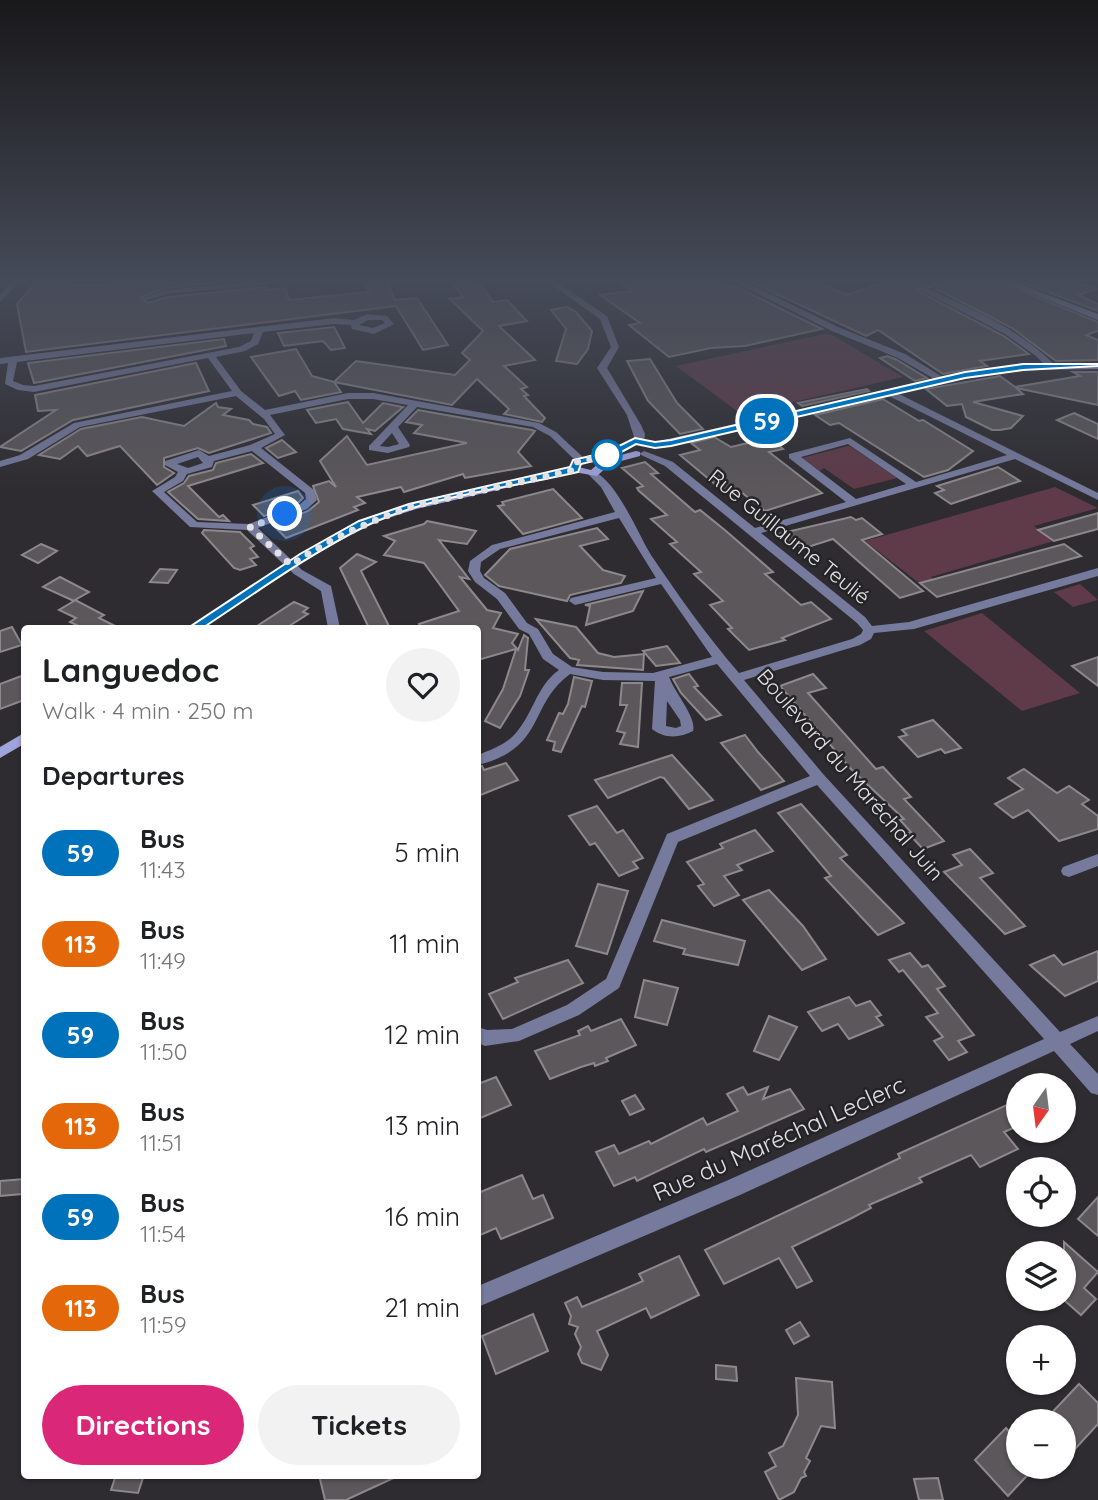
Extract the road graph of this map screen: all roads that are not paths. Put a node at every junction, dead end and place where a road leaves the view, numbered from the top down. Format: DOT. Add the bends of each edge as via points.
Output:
graph roads {
  1 [pos="79,352"];
  2 [pos="224,352"];
  3 [pos="611,352"];
  4 [pos="896,352"];
  5 [pos="1034,352"];
  6 [pos="211,356"];
  7 [pos="13,360"];
  8 [pos="0,361"];
  9 [pos="1051,366"];
  10 [pos="1098,366"];
  11 [pos="941,379"];
  12 [pos="888,391"];
  13 [pos="237,393"];
  14 [pos="415,403"];
  15 [pos="265,413"];
  16 [pos="393,427"];
  17 [pos="640,440"];
  18 [pos="254,447"];
  19 [pos="656,447"];
  20 [pos="635,452"];
  21 [pos="1016,456"];
  22 [pos="207,460"];
  23 [pos="0,464"];
  24 [pos="669,464"];
  25 [pos="588,466"];
  26 [pos="184,471"];
  27 [pos="914,485"];
  28 [pos="1098,497"];
  29 [pos="853,502"];
  30 [pos="621,514"];
  31 [pos="250,527"];
  32 [pos="754,531"];
  33 [pos="291,565"];
  34 [pos="1098,572"];
  35 [pos="663,580"];
  36 [pos="575,601"];
  37 [pos="199,625"];
  38 [pos="333,625"];
  39 [pos="869,631"];
  40 [pos="720,659"];
  41 [pos="568,670"];
  42 [pos="736,678"];
  43 [pos="21,739"];
  44 [pos="0,753"];
  45 [pos="481,759"];
  46 [pos="819,778"];
  47 [pos="1098,860"];
  48 [pos="1069,871"];
  49 [pos="1098,1023"];
  50 [pos="481,1036"];
  51 [pos="1056,1043"];
  52 [pos="1098,1087"];
  53 [pos="481,1296"];
  1 -- 7 [label="street"];
  2 -- 6 [label="street"];
  3 -- 17 [label="street" via="602,368 639,427"];
  4 -- 11 [label="street"];
  5 -- 9 [label="street"];
  6 -- 7 [label="street" via="34,389 8,382"];
  6 -- 13 [label="street"];
  7 -- 8 [label="street"];
  9 -- 10 [label="main road"];
  9 -- 11 [label="main road"];
  11 -- 12 [label="main road"];
  12 -- 19 [label="main road"];
  12 -- 21 [label="street"];
  13 -- 15 [label="street"];
  13 -- 23 [label="street" via="77,425 24,457"];
  14 -- 15 [label="street, Boulevard du Maréchal Juin" via="359,394"];
  14 -- 16 [label="street"];
  14 -- 25 [label="street, Boulevard du Maréchal Juin" via="536,425"];
  15 -- 18 [label="street" via="280,435"];
  17 -- 19 [label="main road"];
  17 -- 20 [label="main road"];
  18 -- 22 [label="street"];
  18 -- 31 [label="street" via="310,492 312,500"];
  19 -- 20 [label="main road"];
  19 -- 24 [label="street, Rue Guillaume Teulié"];
  20 -- 24 [label="street, Rue Guillaume Teulié"];
  20 -- 25 [label="main road"];
  21 -- 27 [label="street"];
  21 -- 28 [label="street"];
  22 -- 26 [label="street" via="208,465"];
  22 -- 26 [label="street" via="199,453 169,463"];
  24 -- 32 [label="street, Rue Guillaume Teulié"];
  25 -- 30 [label="street, Boulevard du Maréchal Juin"];
  25 -- 33 [label="main road" via="401,510 363,523"];
  26 -- 31 [label="street" via="157,491 194,525"];
  27 -- 29 [label="street"];
  27 -- 29 [label="street" via="850,441 793,456"];
  29 -- 32 [label="street"];
  30 -- 35 [label="street, Boulevard du Maréchal Juin"];
  30 -- 41 [label="street" via="496,547 477,561 474,571 480,579 534,632 548,656"];
  31 -- 33 [label="street"];
  32 -- 39 [label="street, Rue Guillaume Teulié"];
  33 -- 37 [label="main road"];
  33 -- 38 [label="street" via="327,589"];
  34 -- 39 [label="street" via="910,626"];
  35 -- 36 [label="street"];
  35 -- 40 [label="street, Boulevard du Maréchal Juin"];
  39 -- 42 [label="street, Rue Guillaume Teulié" via="856,642"];
  40 -- 41 [label="street" via="662,675 603,676"];
  40 -- 42 [label="street, Boulevard du Maréchal Juin"];
  41 -- 45 [label="street" via="553,678 528,730 516,744"];
  42 -- 46 [label="street, Boulevard du Maréchal Juin"];
  43 -- 44 [label="main road"];
  46 -- 50 [label="street" via="672,838 613,983 573,1010 513,1036"];
  46 -- 51 [label="street, Boulevard du Maréchal Juin"];
  47 -- 48 [label="street"];
  49 -- 51 [label="street, Rue du Maréchal Leclerc"];
  51 -- 52 [label="street, Boulevard du Maréchal Juin"];
  51 -- 53 [label="street, Rue du Maréchal Leclerc"];
}
